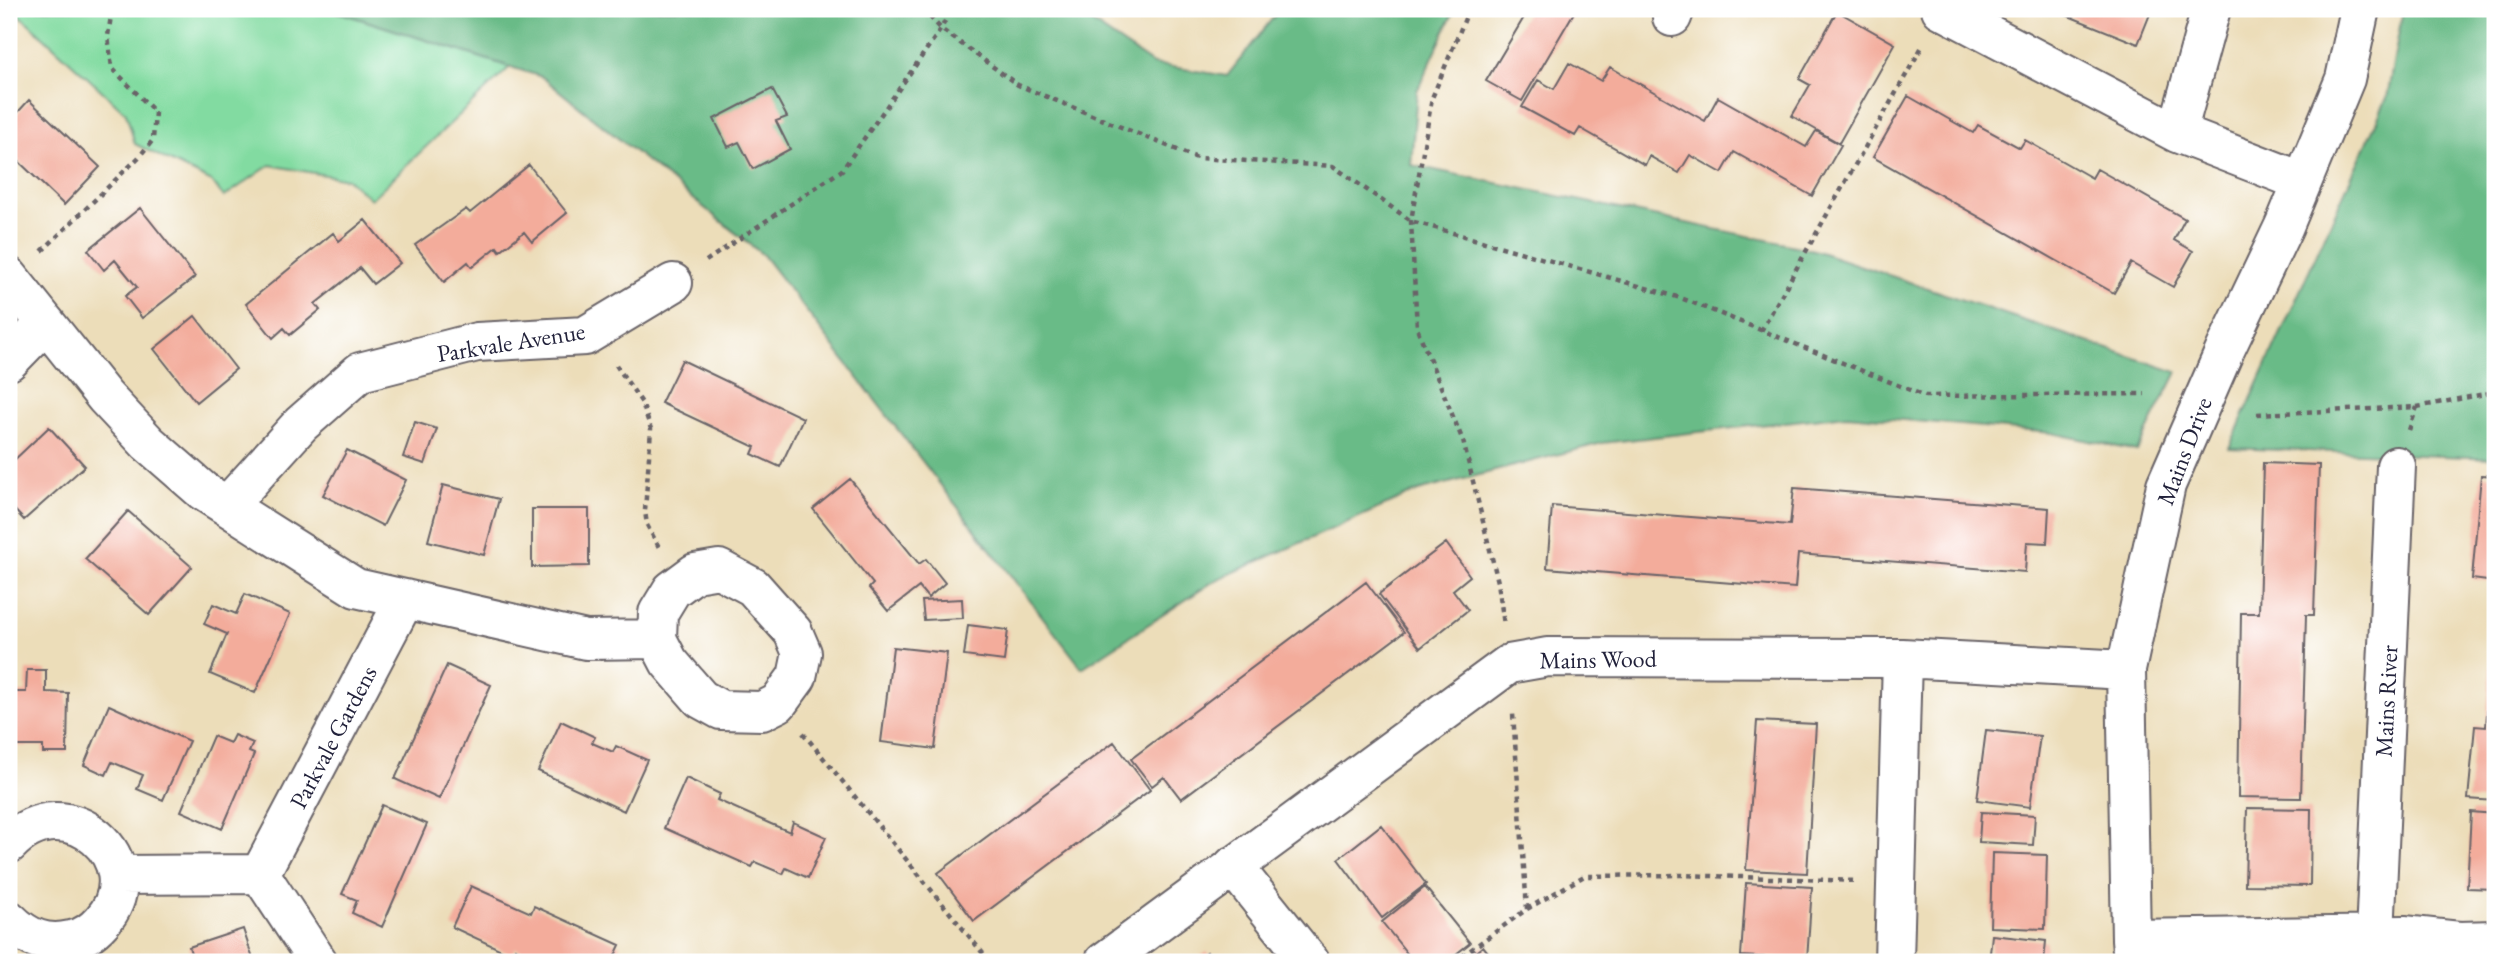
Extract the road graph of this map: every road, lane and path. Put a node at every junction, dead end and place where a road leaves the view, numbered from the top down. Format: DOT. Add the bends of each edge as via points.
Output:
graph roads {
  1 [pos="113,9"];
  2 [pos="923,9"];
  3 [pos="951,9"];
  4 [pos="1469,9"];
  5 [pos="1942,9"];
  6 [pos="2211,9"];
  7 [pos="2360,9"];
  8 [pos="941,29"];
  9 [pos="2177,133"];
  10 [pos="2301,181"];
  11 [pos="1411,221"];
  12 [pos="10,279"];
  13 [pos="673,283"];
  14 [pos="46,323"];
  15 [pos="593,331"];
  16 [pos="1761,331"];
  17 [pos="9,361"];
  18 [pos="2495,392"];
  19 [pos="2145,394"];
  20 [pos="2257,414"];
  21 [pos="2396,466"];
  22 [pos="227,506"];
  23 [pos="645,511"];
  24 [pos="405,599"];
  25 [pos="657,639"];
  26 [pos="1902,659"];
  27 [pos="1509,664"];
  28 [pos="2126,670"];
  29 [pos="778,703"];
  30 [pos="9,844"];
  31 [pos="1233,866"];
  32 [pos="260,874"];
  33 [pos="118,875"];
  34 [pos="1896,882"];
  35 [pos="1527,909"];
  36 [pos="9,920"];
  37 [pos="2495,940"];
  38 [pos="2377,949"];
  39 [pos="2132,951"];
  40 [pos="318,962"];
  41 [pos="990,962"];
  42 [pos="1104,962"];
  43 [pos="1310,962"];
  44 [pos="1454,962"];
  45 [pos="1894,962"];
  1 -- 12 [label="path" via="108,36 112,68 155,112 153,140"];
  2 -- 8 [label="path"];
  3 -- 8 [label="path"];
  4 -- 11 [label="path" via="1433,98"];
  5 -- 9 [label="street"];
  5 -- 16 [label="path"];
  6 -- 9 [label="street"];
  7 -- 10 [label="street, Mains Drive" via="2345,79"];
  8 -- 11 [label="path" via="1018,85 1196,158 1333,166"];
  8 -- 13 [label="path" via="842,170"];
  9 -- 10 [label="street"];
  10 -- 28 [label="street, Mains Drive" via="2166,485"];
  11 -- 16 [label="path" via="1681,298"];
  11 -- 27 [label="path" via="1417,328 1463,441 1498,582"];
  12 -- 14 [label="street"];
  13 -- 15 [label="street, Parkvale Avenue"];
  14 -- 17 [label="street"];
  14 -- 22 [label="street" via="148,443"];
  15 -- 22 [label="street, Parkvale Avenue" via="585,336 477,342 360,372 301,424"];
  15 -- 23 [label="path" via="642,403 651,429"];
  16 -- 19 [label="path" via="1925,396"];
  18 -- 20 [label="path" via="2417,407"];
  21 -- 38 [label="street, Mains River"];
  22 -- 24 [label="street" via="356,588"];
  24 -- 25 [label="street" via="586,640"];
  24 -- 32 [label="street, Parkvale Gardens"];
  25 -- 29 [label="street" via="669,662 701,699 722,710 762,711"];
  25 -- 29 [label="street" via="658,613 672,590 695,573 719,569 753,587 793,632 802,653 797,677"];
  26 -- 27 [label="street, Mains Wood" via="1548,657"];
  26 -- 28 [label="street, Mains Wood"];
  26 -- 34 [label="street"];
  27 -- 31 [label="street, Mains Wood"];
  27 -- 35 [label="path"];
  28 -- 39 [label="street, Mains Drive"];
  29 -- 41 [label="path"];
  30 -- 33 [label="street" via="26,829 65,821 100,839"];
  31 -- 42 [label="street, Mains Wood"];
  31 -- 43 [label="street"];
  32 -- 33 [label="street"];
  32 -- 40 [label="street"];
  33 -- 36 [label="street" via="108,914 78,939 38,940 20,932"];
  34 -- 35 [label="path" via="1584,876"];
  34 -- 45 [label="street"];
  35 -- 44 [label="path"];
  37 -- 38 [label="street"];
  38 -- 39 [label="street"];
}
